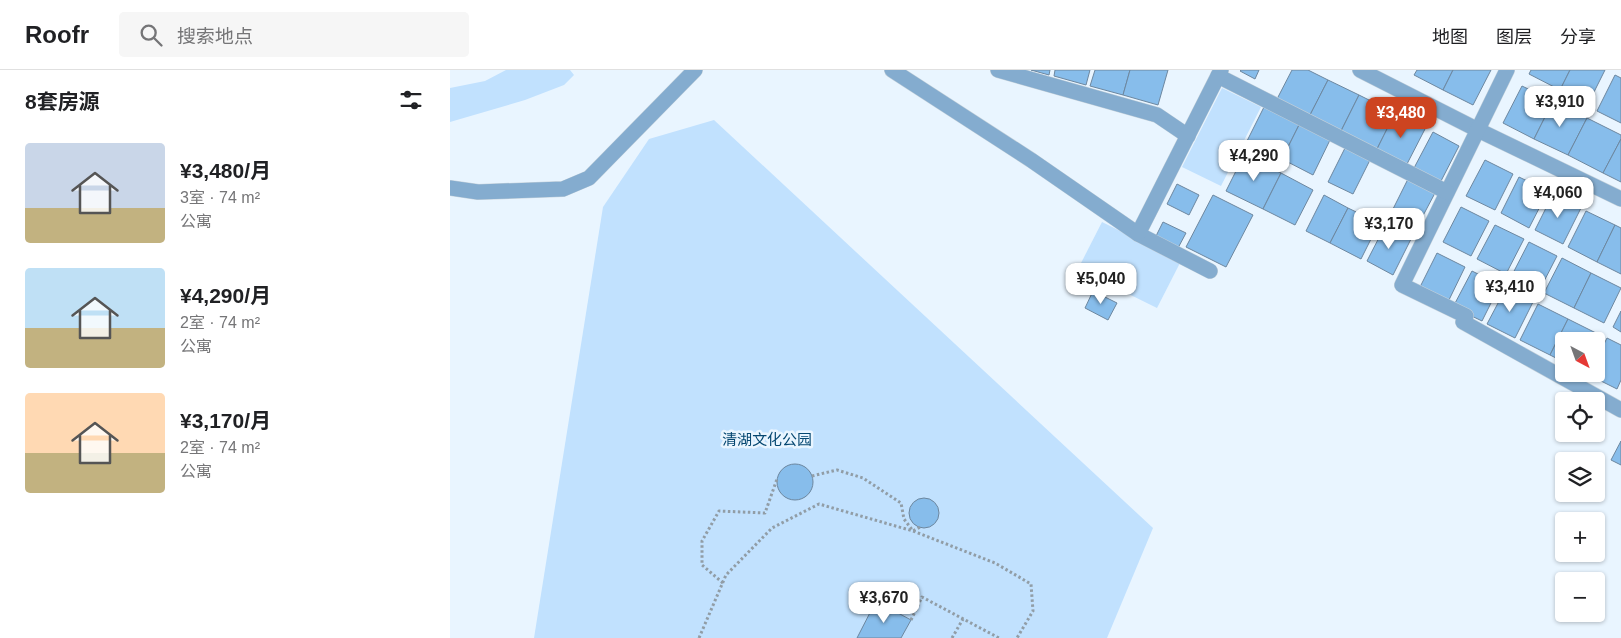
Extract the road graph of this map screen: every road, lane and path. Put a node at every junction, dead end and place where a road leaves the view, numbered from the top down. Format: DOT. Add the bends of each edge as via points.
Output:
graph roads {
  1 [pos="695,70"];
  2 [pos="892,70"];
  3 [pos="998,70"];
  4 [pos="1360,70"];
  5 [pos="1507,70"];
  6 [pos="1220,73"];
  7 [pos="1478,130"];
  8 [pos="1188,136"];
  9 [pos="450,188"];
  10 [pos="1448,192"];
  11 [pos="1621,199"];
  12 [pos="1138,234"];
  13 [pos="1210,270"];
  14 [pos="1621,410"];
  15 [pos="812,476"];
  16 [pos="777,479"];
  17 [pos="920,527"];
  18 [pos="912,531"];
  19 [pos="723,583"];
  20 [pos="963,619"];
  21 [pos="911,620"];
  22 [pos="699,638"];
  23 [pos="952,638"];
  24 [pos="999,638"];
  25 [pos="1017,638"];
  1 -- 9 [label="street" via="589,178 563,189 478,192"];
  2 -- 12 [label="street"];
  3 -- 8 [label="street" via="1157,115"];
  4 -- 7 [label="street"];
  5 -- 7 [label="street"];
  6 -- 8 [label="street"];
  6 -- 10 [label="street"];
  7 -- 10 [label="street"];
  7 -- 11 [label="street"];
  8 -- 12 [label="street"];
  10 -- 14 [label="street" via="1402,285 1466,316 1463,322"];
  12 -- 13 [label="street"];
  15 -- 18 [label="path" via="838,470 863,478 901,503 904,519"];
  16 -- 19 [label="path" via="765,513 719,511 702,541 702,565"];
  17 -- 18 [label="path"];
  18 -- 19 [label="path" via="819,504 772,528"];
  18 -- 25 [label="path" via="995,562 1031,584 1034,610"];
  19 -- 22 [label="path"];
  20 -- 21 [label="path" via="922,597"];
  20 -- 23 [label="path"];
  20 -- 24 [label="path"];
}
